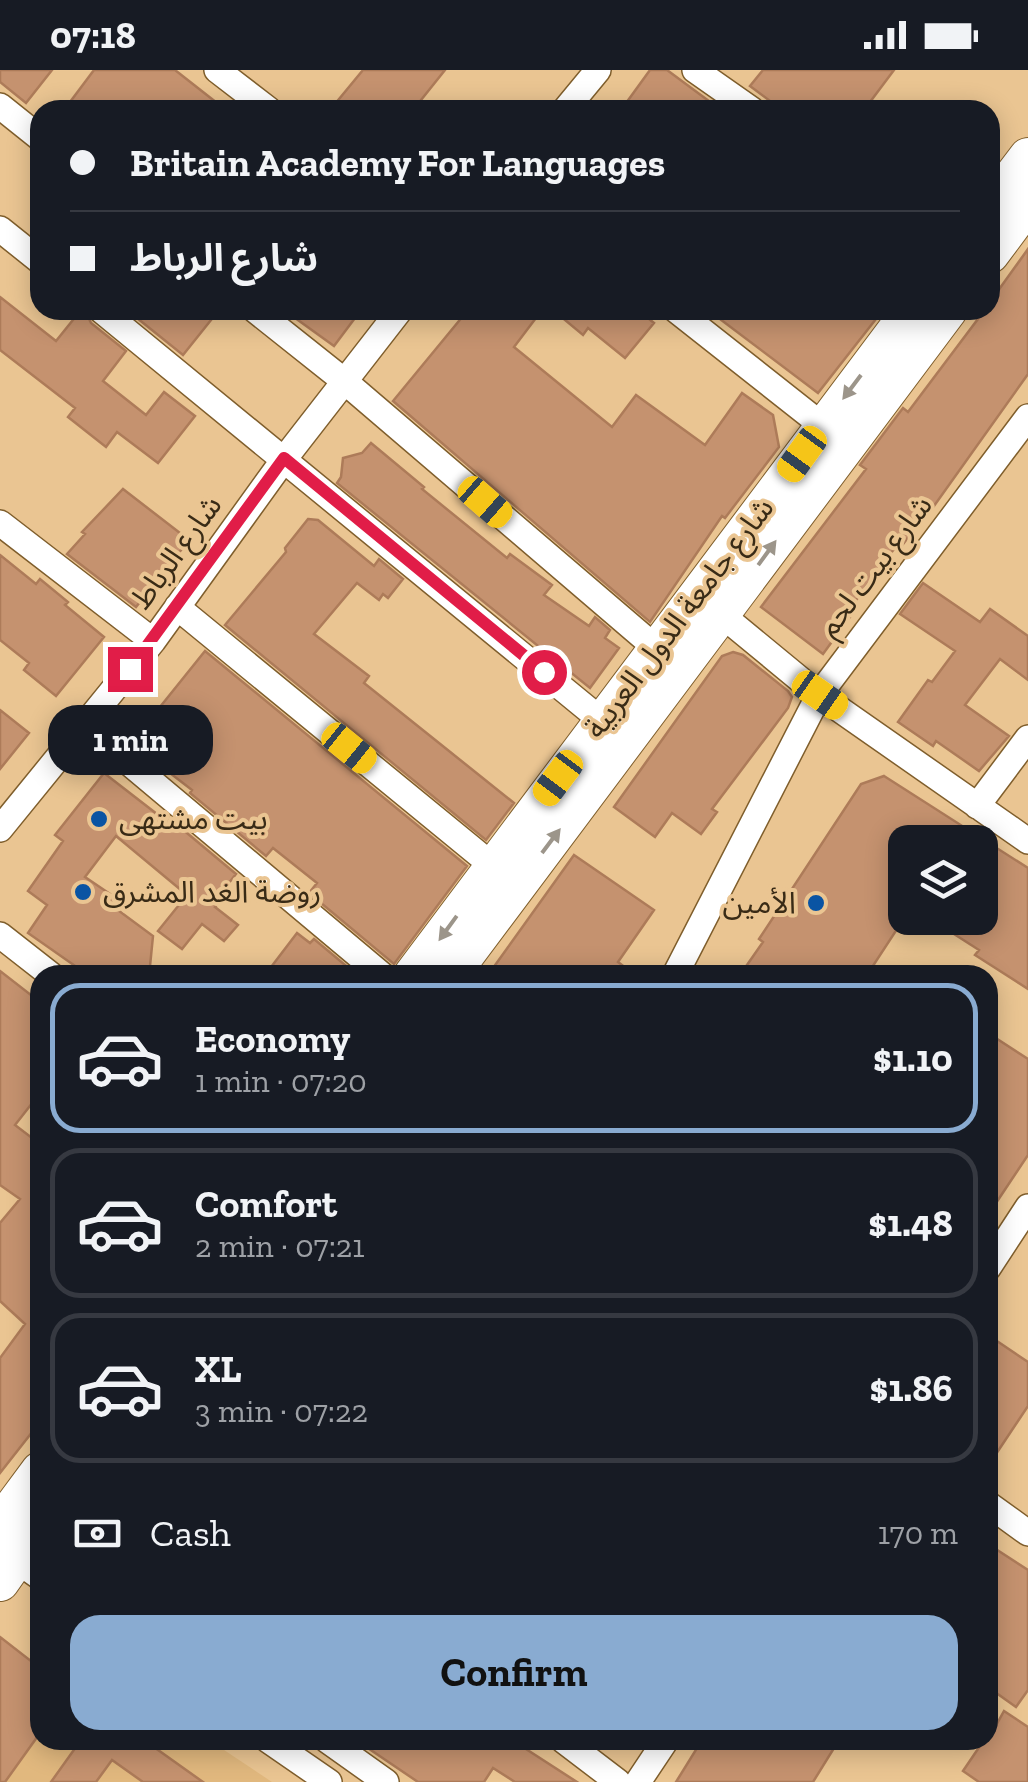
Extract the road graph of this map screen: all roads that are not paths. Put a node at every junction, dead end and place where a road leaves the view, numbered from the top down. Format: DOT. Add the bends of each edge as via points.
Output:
graph roads {
  1 [pos="217,70"];
  2 [pos="598,70"];
  3 [pos="695,70"];
  4 [pos="255,100"];
  5 [pos="574,100"];
  6 [pos="738,100"];
  7 [pos="0,106"];
  8 [pos="30,130"];
  9 [pos="1028,157"];
  10 [pos="1000,194"];
  11 [pos="1028,203"];
  12 [pos="0,229"];
  13 [pos="1000,241"];
  14 [pos="30,253"];
  15 [pos="113,320"];
  16 [pos="268,320"];
  17 [pos="392,320"];
  18 [pos="689,320"];
  19 [pos="904,320"];
  20 [pos="940,320"];
  21 [pos="343,380"];
  22 [pos="1028,416"];
  23 [pos="823,426"];
  24 [pos="284,458"];
  25 [pos="0,523"];
  26 [pos="710,605"];
  27 [pos="177,606"];
  28 [pos="152,641"];
  29 [pos="656,648"];
  30 [pos="820,695"];
  31 [pos="602,720"];
  32 [pos="84,726"];
  33 [pos="1028,738"];
  34 [pos="977,806"];
  35 [pos="0,829"];
  36 [pos="1028,841"];
  37 [pos="493,866"];
  38 [pos="0,935"];
  39 [pos="38,965"];
  40 [pos="370,965"];
  41 [pos="420,965"];
  42 [pos="457,965"];
  43 [pos="680,965"];
  44 [pos="1028,1207"];
  45 [pos="998,1253"];
  46 [pos="30,1498"];
  47 [pos="998,1512"];
  48 [pos="1028,1534"];
  49 [pos="16,1537"];
  50 [pos="283,1750"];
  51 [pos="341,1750"];
  52 [pos="576,1750"];
  53 [pos="659,1750"];
  54 [pos="329,1782"];
  55 [pos="386,1782"];
  56 [pos="618,1782"];
  57 [pos="638,1782"];
  1 -- 4 [label="street"];
  2 -- 5 [label="street"];
  3 -- 6 [label="street"];
  7 -- 8 [label="street"];
  9 -- 10 [label="main road"];
  11 -- 13 [label="main road"];
  12 -- 14 [label="street"];
  15 -- 24 [label="street"];
  16 -- 21 [label="street"];
  17 -- 21 [label="street, شارع الرباط"];
  18 -- 23 [label="street"];
  19 -- 23 [label="main road, شارع جامعة الدول العربية, one-way"];
  26 -- 20 [label="main road, شارع جامعة الدول العربية, one-way"];
  21 -- 24 [label="street, شارع الرباط"];
  21 -- 29 [label="street"];
  22 -- 30 [label="street, شارع بيت لحم"];
  23 -- 26 [label="main road, شارع جامعة الدول العربية"];
  24 -- 27 [label="street, شارع الرباط"];
  24 -- 31 [label="street"];
  25 -- 28 [label="street"];
  26 -- 29 [label="main road, شارع جامعة الدول العربية"];
  26 -- 30 [label="street"];
  42 -- 26 [label="main road, شارع جامعة الدول العربية, one-way"];
  27 -- 28 [label="street, شارع الرباط"];
  27 -- 37 [label="street"];
  28 -- 32 [label="street, شارع الرباط"];
  29 -- 31 [label="main road, شارع جامعة الدول العربية"];
  30 -- 34 [label="street"];
  30 -- 43 [label="street, شارع بيت لحم"];
  31 -- 37 [label="main road, شارع جامعة الدول العربية"];
  32 -- 35 [label="street, شارع الرباط"];
  32 -- 40 [label="street"];
  33 -- 34 [label="street"];
  34 -- 36 [label="street"];
  37 -- 41 [label="main road, شارع جامعة الدول العربية, one-way"];
  38 -- 39 [label="street"];
  44 -- 45 [label="street"];
  46 -- 49 [label="main road"];
  47 -- 48 [label="street"];
  50 -- 54 [label="street"];
  51 -- 55 [label="street"];
  52 -- 56 [label="street"];
  53 -- 57 [label="street"];
}
